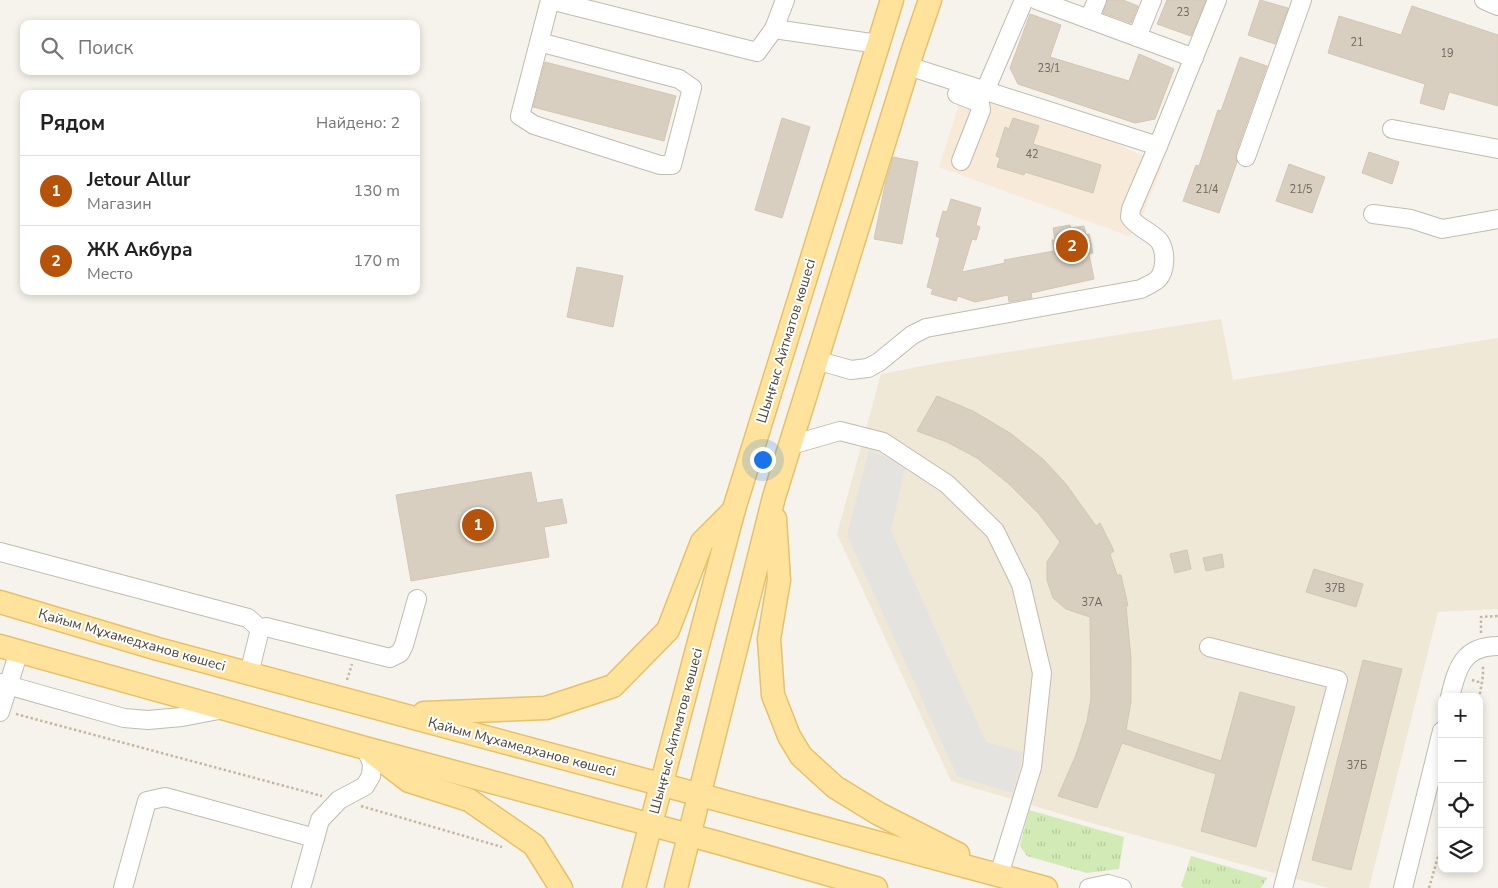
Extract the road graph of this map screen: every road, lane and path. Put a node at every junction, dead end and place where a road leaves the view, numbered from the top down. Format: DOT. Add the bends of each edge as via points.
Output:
graph roads {
  1 [pos="550,0"];
  2 [pos="785,0"];
  3 [pos="930,0"];
  4 [pos="940,0"];
  5 [pos="1024,0"];
  6 [pos="1037,0"];
  7 [pos="1097,0"];
  8 [pos="1152,0"];
  9 [pos="1218,0"];
  10 [pos="1302,0"];
  11 [pos="1484,0"];
  12 [pos="890,3"];
  13 [pos="601,6"];
  14 [pos="1498,6"];
  15 [pos="1089,19"];
  16 [pos="774,29"];
  17 [pos="1137,37"];
  18 [pos="539,42"];
  19 [pos="878,44"];
  20 [pos="1194,58"];
  21 [pos="908,64"];
  22 [pos="985,91"];
  23 [pos="1392,129"];
  24 [pos="1158,146"];
  25 [pos="1498,149"];
  26 [pos="1246,157"];
  27 [pos="961,161"];
  28 [pos="1373,214"];
  29 [pos="1498,219"];
  30 [pos="816,360"];
  31 [pos="791,445"];
  32 [pos="774,497"];
  33 [pos="734,509"];
  34 [pos="0,552"];
  35 [pos="417,598"];
  36 [pos="0,602"];
  37 [pos="260,629"];
  38 [pos="1209,646"];
  39 [pos="1498,646"];
  40 [pos="9,649"];
  41 [pos="357,650"];
  42 [pos="249,674"];
  43 [pos="4,684"];
  44 [pos="1451,693"];
  45 [pos="342,698"];
  46 [pos="225,709"];
  47 [pos="0,711"];
  48 [pos="394,712"];
  49 [pos="1440,738"];
  50 [pos="365,748"];
  51 [pos="661,784"];
  52 [pos="700,795"];
  53 [pos="339,800"];
  54 [pos="651,825"];
  55 [pos="690,835"];
  56 [pos="315,838"];
  57 [pos="504,848"];
  58 [pos="1438,857"];
  59 [pos="999,875"];
  60 [pos="123,888"];
  61 [pos="301,888"];
  62 [pos="560,888"];
  63 [pos="634,888"];
  64 [pos="676,888"];
  65 [pos="876,888"];
  66 [pos="1046,888"];
  67 [pos="1089,888"];
  68 [pos="1122,888"];
  69 [pos="1283,888"];
  70 [pos="1403,888"];
  71 [pos="1429,888"];
  1 -- 13 [label="street"];
  1 -- 18 [label="street"];
  2 -- 16 [label="street"];
  3 -- 21 [label="main road"];
  4 -- 21 [label="main road"];
  5 -- 22 [label="street"];
  6 -- 15 [label="street"];
  7 -- 15 [label="street"];
  8 -- 17 [label="street"];
  9 -- 20 [label="street"];
  10 -- 26 [label="street"];
  11 -- 14 [label="street"];
  12 -- 19 [label="main road, Шыңғыс Айтматов көшесі"];
  13 -- 16 [label="street" via="757,52"];
  15 -- 17 [label="street"];
  16 -- 19 [label="street"];
  17 -- 20 [label="street"];
  18 -- 18 [label="street" via="520,116 534,125 660,165 672,165 692,88 679,79"];
  19 -- 33 [label="main road, Шыңғыс Айтматов көшесі"];
  20 -- 24 [label="street"];
  21 -- 22 [label="street"];
  21 -- 27 [label="street" via="958,94 980,102 981,110"];
  21 -- 30 [label="main road"];
  22 -- 24 [label="street"];
  23 -- 25 [label="street"];
  24 -- 30 [label="street" via="1130,218 1160,241 1165,256 1158,280 1142,289 926,328 868,368 851,370"];
  28 -- 29 [label="street" via="1411,219 1442,229"];
  30 -- 31 [label="main road"];
  31 -- 32 [label="main road"];
  31 -- 59 [label="street" via="840,431 883,442 947,484 995,531 1021,584 1042,673 1032,767"];
  32 -- 52 [label="main road"];
  32 -- 59 [label="main road" via="779,580 769,638 773,695 789,736 801,756 842,792"];
  33 -- 48 [label="main road" via="702,542 668,630 613,686 546,708 455,713"];
  33 -- 51 [label="main road, Шыңғыс Айтматов көшесі"];
  34 -- 37 [label="street" via="248,618"];
  35 -- 41 [label="street" via="400,653 390,658"];
  36 -- 42 [label="main road, Қайым Мұхамедханов көшесі"];
  37 -- 41 [label="street" via="266,627"];
  37 -- 42 [label="street"];
  38 -- 69 [label="street" via="1338,680"];
  39 -- 44 [label="street" via="1468,654 1457,670"];
  40 -- 43 [label="street"];
  40 -- 46 [label="main road"];
  41 -- 45 [label="path"];
  42 -- 45 [label="main road, Қайым Мұхамедханов көшесі"];
  43 -- 46 [label="street" via="124,718 182,718"];
  43 -- 47 [label="street"];
  45 -- 48 [label="main road, Қайым Мұхамедханов көшесі"];
  46 -- 50 [label="main road"];
  47 -- 53 [label="path"];
  48 -- 51 [label="main road, Қайым Мұхамедханов көшесі"];
  49 -- 70 [label="street"];
  50 -- 53 [label="street" via="372,763 371,776 365,786"];
  50 -- 54 [label="main road"];
  50 -- 62 [label="main road" via="409,781 469,800 534,845"];
  51 -- 52 [label="main road, Қайым Мұхамедханов көшесі"];
  51 -- 54 [label="main road, Шыңғыс Айтматов көшесі"];
  52 -- 55 [label="main road"];
  52 -- 59 [label="main road, Қайым Мұхамедханов көшесі"];
  53 -- 56 [label="street" via="320,820"];
  53 -- 57 [label="path"];
  54 -- 55 [label="main road"];
  54 -- 63 [label="main road, Шыңғыс Айтматов көшесі"];
  55 -- 64 [label="main road"];
  55 -- 65 [label="main road"];
  56 -- 60 [label="street" via="165,797 147,801"];
  56 -- 61 [label="street"];
  58 -- 71 [label="path"];
  59 -- 66 [label="main road, Қайым Мұхамедханов көшесі"];
  67 -- 68 [label="street" via="1108,884"];
}
